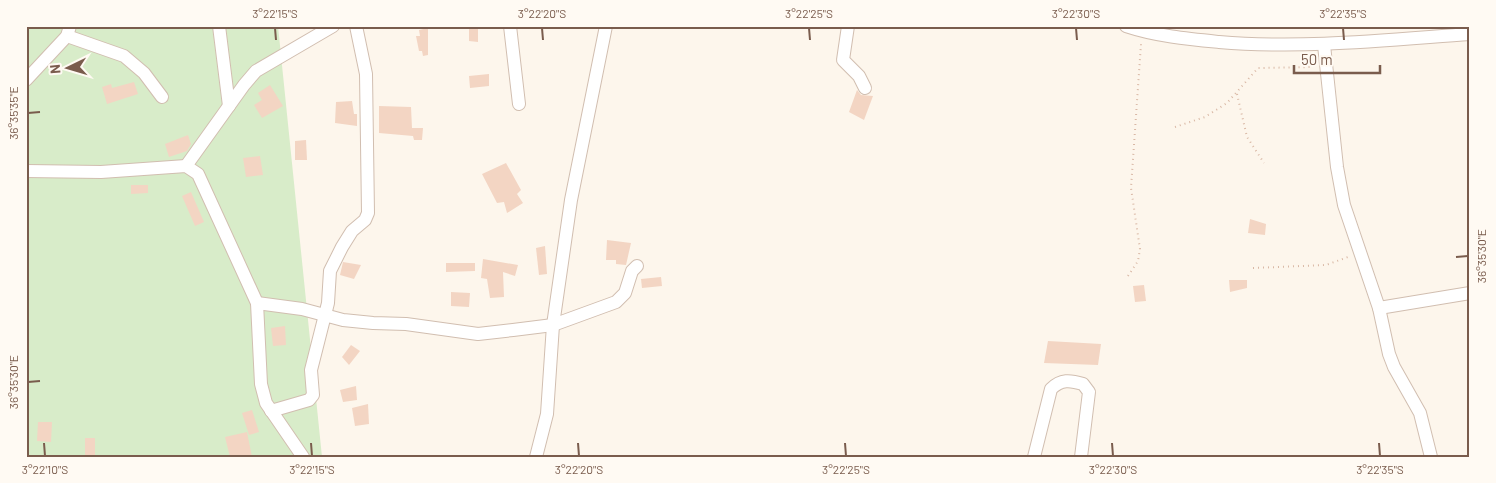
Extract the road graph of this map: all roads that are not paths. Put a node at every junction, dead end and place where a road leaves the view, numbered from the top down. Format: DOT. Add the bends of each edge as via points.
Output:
graph roads {
  1 [pos="219,26"];
  2 [pos="333,26"];
  3 [pos="356,26"];
  4 [pos="510,26"];
  5 [pos="606,26"];
  6 [pos="848,26"];
  7 [pos="1126,26"];
  8 [pos="68,31"];
  9 [pos="1470,34"];
  10 [pos="1324,45"];
  11 [pos="26,80"];
  12 [pos="865,88"];
  13 [pos="162,97"];
  14 [pos="519,104"];
  15 [pos="229,106"];
  16 [pos="186,166"];
  17 [pos="26,171"];
  18 [pos="637,266"];
  19 [pos="1470,293"];
  20 [pos="257,303"];
  21 [pos="1379,308"];
  22 [pos="324,315"];
  23 [pos="553,325"];
  24 [pos="271,411"];
  25 [pos="303,457"];
  26 [pos="536,457"];
  27 [pos="1034,457"];
  28 [pos="1081,457"];
  29 [pos="1432,457"];
  1 -- 15 [label="street"];
  2 -- 15 [label="street" via="256,71"];
  3 -- 22 [label="street" via="366,74 368,213 333,262"];
  4 -- 14 [label="street"];
  5 -- 23 [label="street" via="570,200"];
  6 -- 12 [label="street" via="843,60 859,76"];
  7 -- 10 [label="street" via="1187,39"];
  8 -- 11 [label="street"];
  8 -- 13 [label="street" via="124,56 144,73"];
  9 -- 10 [label="street"];
  10 -- 21 [label="street" via="1344,205"];
  15 -- 16 [label="street"];
  16 -- 17 [label="street" via="101,172"];
  16 -- 20 [label="street" via="198,174"];
  18 -- 23 [label="street" via="632,271 625,293 616,302"];
  19 -- 21 [label="street"];
  20 -- 22 [label="street"];
  20 -- 24 [label="street" via="261,384"];
  21 -- 29 [label="street" via="1389,354 1420,413"];
  22 -- 23 [label="street" via="343,320 406,324 478,334"];
  22 -- 24 [label="street" via="311,370 311,398"];
  23 -- 26 [label="street" via="547,414"];
  24 -- 25 [label="street"];
  27 -- 28 [label="street" via="1050,389 1064,381 1083,384 1089,392"];
}
